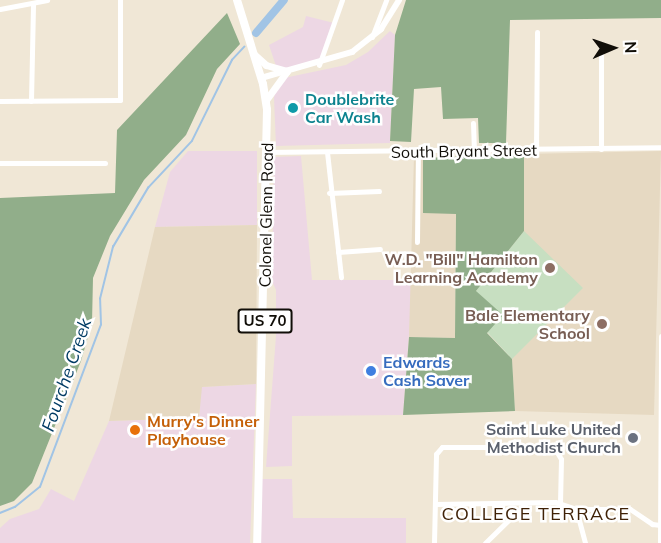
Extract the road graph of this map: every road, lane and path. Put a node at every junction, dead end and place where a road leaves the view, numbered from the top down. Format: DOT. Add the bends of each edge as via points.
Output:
graph roads {
  1 [pos="47,0"];
  2 [pos="120,0"];
  3 [pos="237,0"];
  4 [pos="342,0"];
  5 [pos="386,0"];
  6 [pos="399,0"];
  7 [pos="33,3"];
  8 [pos="0,9"];
  9 [pos="537,32"];
  10 [pos="372,38"];
  11 [pos="601,44"];
  12 [pos="254,54"];
  13 [pos="319,65"];
  14 [pos="287,71"];
  15 [pos="261,78"];
  16 [pos="266,100"];
  17 [pos="0,101"];
  18 [pos="30,101"];
  19 [pos="473,123"];
  20 [pos="661,147"];
  21 [pos="601,149"];
  22 [pos="536,150"];
  23 [pos="474,151"];
  24 [pos="266,152"];
  25 [pos="327,152"];
  26 [pos="418,152"];
  27 [pos="0,163"];
  28 [pos="105,163"];
  29 [pos="379,190"];
  30 [pos="329,194"];
  31 [pos="417,242"];
  32 [pos="380,249"];
  33 [pos="338,252"];
  34 [pos="341,277"];
  35 [pos="661,336"];
  36 [pos="661,342"];
  37 [pos="661,411"];
  38 [pos="661,469"];
  39 [pos="560,503"];
  40 [pos="435,504"];
  41 [pos="525,504"];
  42 [pos="576,509"];
  43 [pos="661,525"];
  44 [pos="258,543"];
  45 [pos="434,543"];
  46 [pos="485,543"];
  47 [pos="585,543"];
  48 [pos="660,543"];
  1 -- 7 [label="street"];
  2 -- 18 [label="street" via="120,100"];
  3 -- 12 [label="main road, Colonel Glenn Road / US 70"];
  4 -- 13 [label="street"];
  5 -- 10 [label="street"];
  6 -- 10 [label="street"];
  7 -- 8 [label="street"];
  7 -- 18 [label="street"];
  9 -- 22 [label="street"];
  10 -- 13 [label="street" via="344,57"];
  11 -- 21 [label="street"];
  12 -- 14 [label="main road" via="266,65"];
  12 -- 15 [label="main road, Colonel Glenn Road / US 70"];
  13 -- 14 [label="street"];
  14 -- 15 [label="street"];
  14 -- 16 [label="main road"];
  15 -- 16 [label="main road, Colonel Glenn Road / US 70"];
  16 -- 24 [label="main road, Colonel Glenn Road / US 70"];
  17 -- 18 [label="street"];
  19 -- 23 [label="street"];
  20 -- 21 [label="street, South Bryant Street"];
  21 -- 22 [label="street, South Bryant Street"];
  22 -- 23 [label="street, South Bryant Street"];
  23 -- 26 [label="street, South Bryant Street"];
  24 -- 25 [label="street, South Bryant Street"];
  24 -- 44 [label="main road, Colonel Glenn Road / US 70"];
  25 -- 26 [label="street, South Bryant Street"];
  25 -- 30 [label="street"];
  26 -- 31 [label="street"];
  27 -- 28 [label="street"];
  29 -- 30 [label="street"];
  30 -- 33 [label="street"];
  32 -- 33 [label="street"];
  33 -- 34 [label="street"];
  35 -- 36 [label="street"];
  36 -- 37 [label="street"];
  37 -- 38 [label="street"];
  38 -- 43 [label="street"];
  39 -- 40 [label="street" via="559,452 550,446 526,446 441,448 436,454"];
  39 -- 41 [label="street"];
  39 -- 42 [label="street"];
  40 -- 41 [label="street"];
  40 -- 45 [label="street"];
  41 -- 46 [label="street"];
  42 -- 43 [label="street" via="630,509 652,524"];
  42 -- 47 [label="street"];
  43 -- 48 [label="street"];
}
